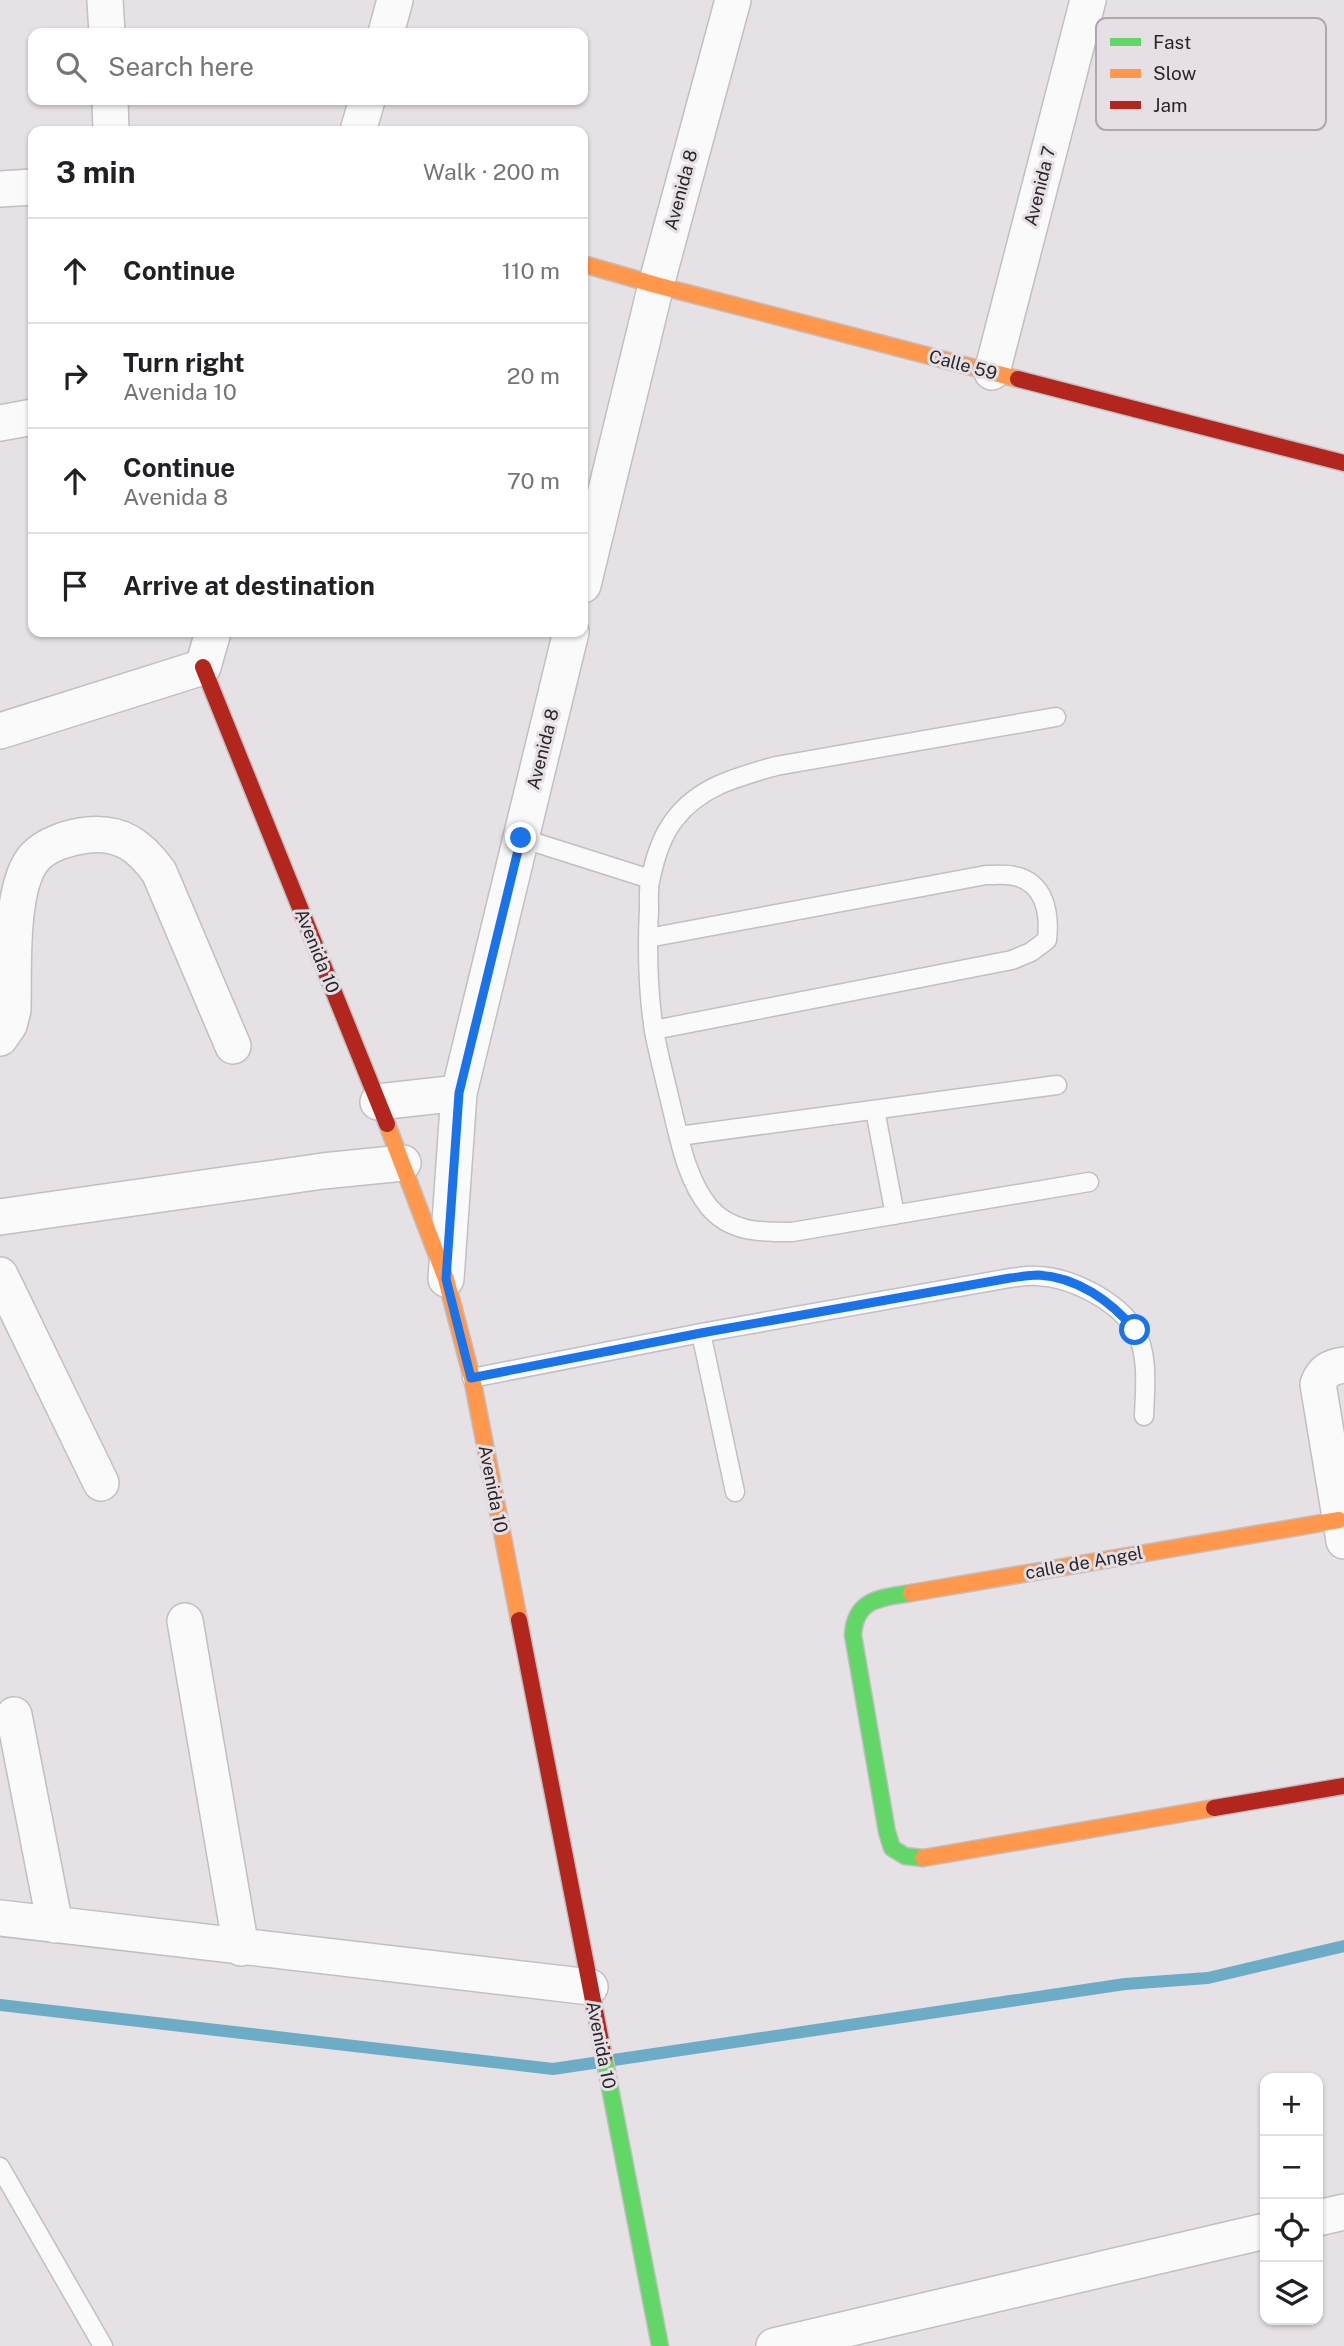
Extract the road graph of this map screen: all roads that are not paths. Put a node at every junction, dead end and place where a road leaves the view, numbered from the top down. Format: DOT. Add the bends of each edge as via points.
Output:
graph roads {
  1 [pos="106,0"];
  2 [pos="395,0"];
  3 [pos="733,0"];
  4 [pos="1088,0"];
  5 [pos="107,28"];
  6 [pos="387,28"];
  7 [pos="110,105"];
  8 [pos="366,105"];
  9 [pos="111,126"];
  10 [pos="359,126"];
  11 [pos="28,187"];
  12 [pos="0,189"];
  13 [pos="588,265"];
  14 [pos="656,285"];
  15 [pos="992,372"];
  16 [pos="28,418"];
  17 [pos="0,423"];
  18 [pos="1344,463"];
  19 [pos="588,564"];
  20 [pos="212,637"];
  21 [pos="570,637"];
  22 [pos="203,667"];
  23 [pos="1056,717"];
  24 [pos="0,731"];
  25 [pos="521,838"];
  26 [pos="650,878"];
  27 [pos="648,938"];
  28 [pos="654,1030"];
  29 [pos="0,1038"];
  30 [pos="233,1046"];
  31 [pos="1057,1085"];
  32 [pos="459,1093"];
  33 [pos="378,1102"];
  34 [pos="875,1110"];
  35 [pos="679,1136"];
  36 [pos="403,1163"];
  37 [pos="1089,1182"];
  38 [pos="895,1215"];
  39 [pos="0,1217"];
  40 [pos="0,1275"];
  41 [pos="446,1279"];
  42 [pos="701,1333"];
  43 [pos="1344,1365"];
  44 [pos="471,1378"];
  45 [pos="1144,1416"];
  46 [pos="101,1483"];
  47 [pos="735,1492"];
  48 [pos="1342,1530"];
  49 [pos="185,1621"];
  50 [pos="14,1715"];
  51 [pos="1344,1786"];
  52 [pos="0,1918"];
  53 [pos="55,1925"];
  54 [pos="241,1948"];
  55 [pos="590,1987"];
  56 [pos="0,2167"];
  57 [pos="1344,2212"];
  58 [pos="1323,2217"];
  59 [pos="1260,2232"];
  60 [pos="103,2346"];
  61 [pos="660,2346"];
  62 [pos="774,2346"];
  1 -- 5 [label="street"];
  2 -- 6 [label="street"];
  3 -- 14 [label="street, Avenida 8"];
  4 -- 15 [label="street, Avenida 7"];
  7 -- 9 [label="street"];
  8 -- 10 [label="street"];
  11 -- 12 [label="street"];
  13 -- 14 [label="street, Calle 59"];
  14 -- 15 [label="street, Calle 59"];
  14 -- 19 [label="street, Avenida 8"];
  15 -- 18 [label="street, Calle 59"];
  16 -- 17 [label="street"];
  20 -- 22 [label="street"];
  21 -- 25 [label="street, Avenida 8"];
  22 -- 24 [label="street"];
  22 -- 33 [label="street, Avenida 10"];
  23 -- 26 [label="lane" via="776,766 727,781 691,801 673,821"];
  25 -- 26 [label="lane"];
  25 -- 32 [label="street, Avenida 8"];
  26 -- 27 [label="lane"];
  27 -- 28 [label="lane"];
  27 -- 28 [label="lane" via="986,875 1014,875 1033,883 1043,897 1049,922 1047,940 1012,960"];
  28 -- 35 [label="lane"];
  29 -- 30 [label="street" via="13,1010 18,899 24,874 35,857 62,841 107,835 133,844 159,873"];
  31 -- 34 [label="lane"];
  32 -- 33 [label="street"];
  32 -- 41 [label="street, Avenida 8"];
  33 -- 36 [label="street, Avenida 10"];
  34 -- 35 [label="lane"];
  34 -- 38 [label="lane"];
  35 -- 38 [label="lane" via="693,1181 710,1208 728,1223 751,1232 792,1232"];
  36 -- 39 [label="street"];
  36 -- 41 [label="street, Avenida 10"];
  37 -- 38 [label="lane"];
  40 -- 46 [label="street"];
  41 -- 44 [label="street, Avenida 10"];
  42 -- 44 [label="lane"];
  42 -- 45 [label="lane" via="1038,1275 1072,1282 1096,1294 1135,1330 1145,1374"];
  42 -- 47 [label="lane"];
  43 -- 48 [label="street" via="1322,1374 1318,1384"];
  44 -- 55 [label="street, Avenida 10"];
  48 -- 51 [label="street, calle de Angel" via="874,1599 853,1620 853,1635 887,1832 892,1848 905,1856 923,1858"];
  49 -- 54 [label="street"];
  50 -- 53 [label="street"];
  52 -- 53 [label="street"];
  53 -- 54 [label="street"];
  54 -- 55 [label="street"];
  55 -- 61 [label="street, Avenida 10"];
  56 -- 60 [label="lane"];
  57 -- 58 [label="street"];
  59 -- 62 [label="street"];
}
